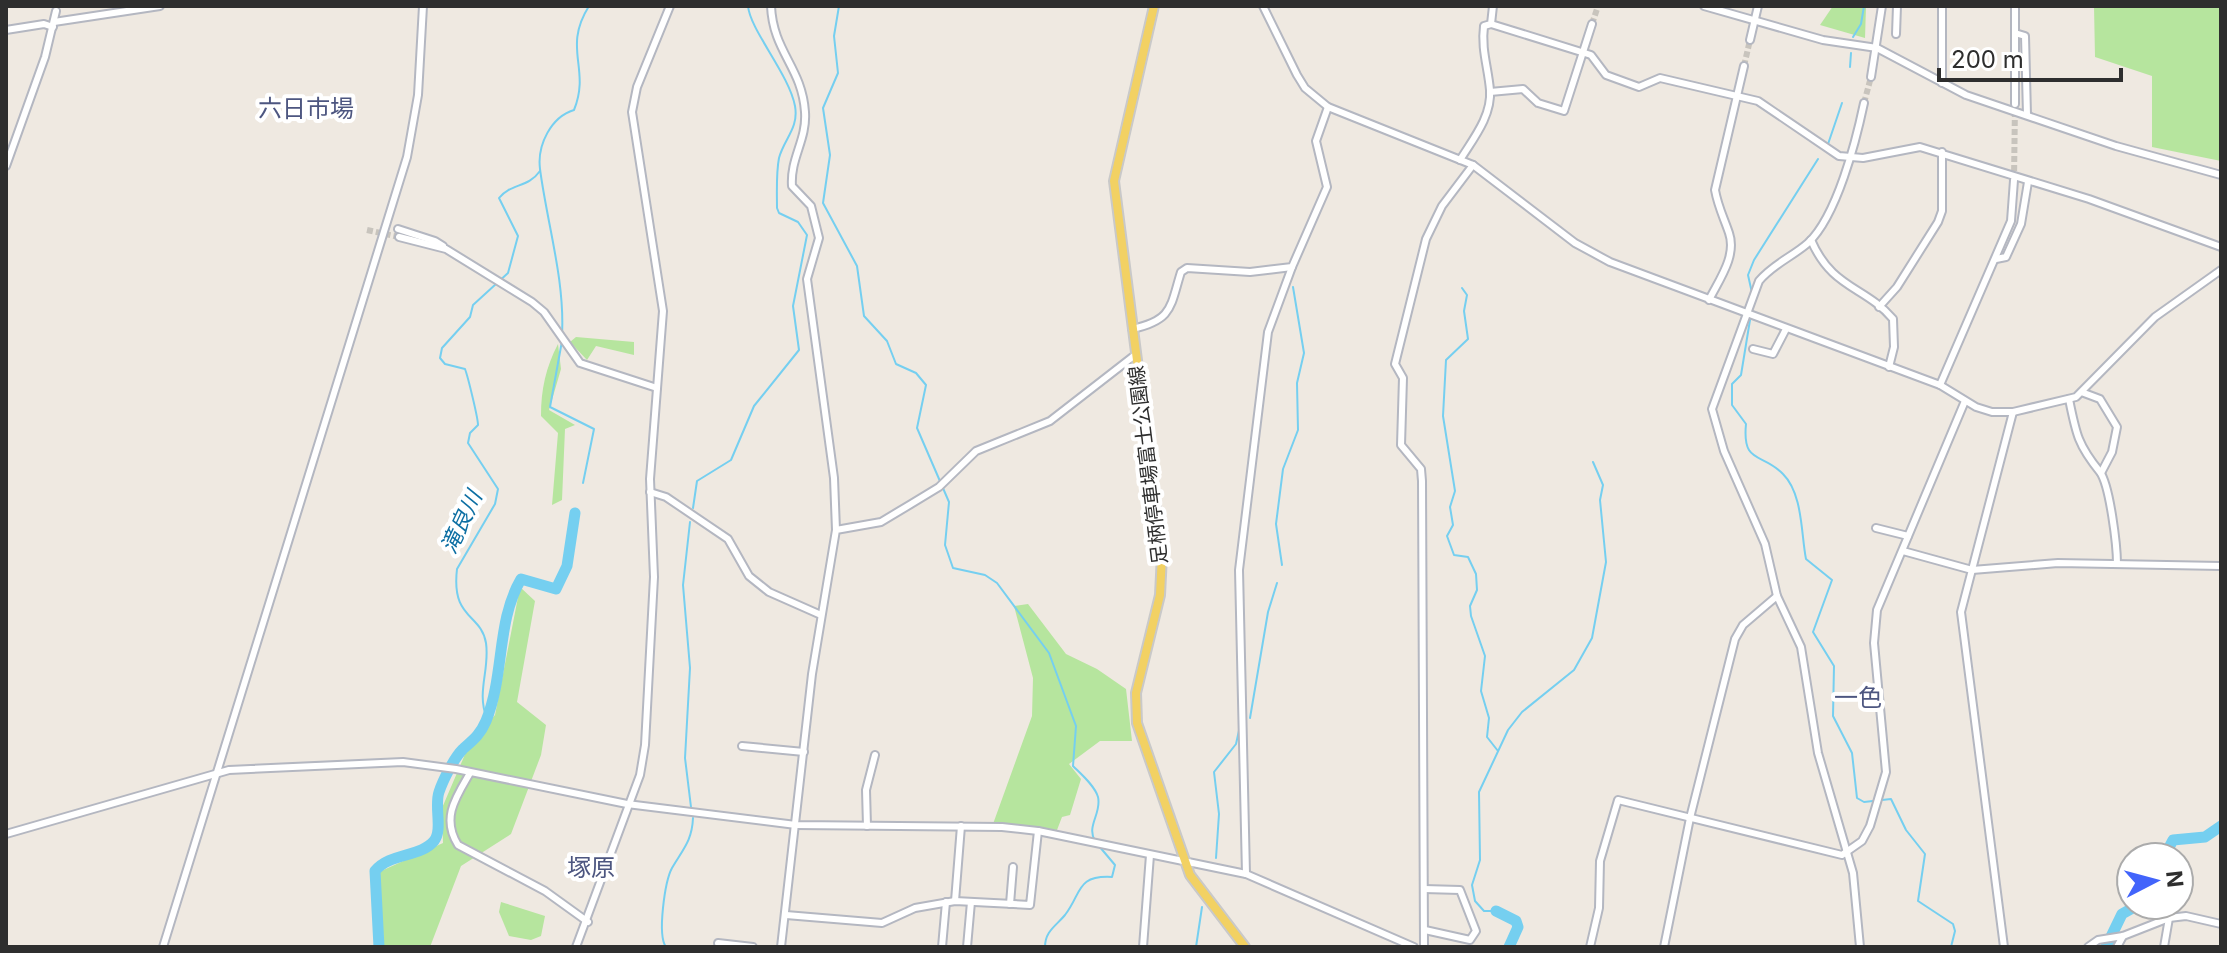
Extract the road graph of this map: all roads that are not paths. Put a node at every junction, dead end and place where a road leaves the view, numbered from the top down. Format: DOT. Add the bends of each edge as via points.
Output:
graph roads {
  1 [pos="160,6"];
  2 [pos="423,6"];
  3 [pos="670,6"];
  4 [pos="771,6"];
  5 [pos="1154,6"];
  6 [pos="1263,6"];
  7 [pos="1493,6"];
  8 [pos="1704,6"];
  9 [pos="1758,6"];
  10 [pos="1882,6"];
  11 [pos="1897,6"];
  12 [pos="1942,6"];
  13 [pos="2015,6"];
  14 [pos="56,11"];
  15 [pos="1755,19"];
  16 [pos="1491,24"];
  17 [pos="1592,24"];
  18 [pos="54,25"];
  19 [pos="6,30"];
  20 [pos="2015,33"];
  21 [pos="1896,34"];
  22 [pos="1750,40"];
  23 [pos="1877,48"];
  24 [pos="1583,52"];
  25 [pos="1744,66"];
  26 [pos="1871,77"];
  27 [pos="1942,83"];
  28 [pos="1490,92"];
  29 [pos="1737,96"];
  30 [pos="1864,103"];
  31 [pos="2015,104"];
  32 [pos="1328,107"];
  33 [pos="2027,115"];
  34 [pos="1942,152"];
  35 [pos="1851,159"];
  36 [pos="1460,160"];
  37 [pos="1473,165"];
  38 [pos="6,166"];
  39 [pos="2221,175"];
  40 [pos="2014,180"];
  41 [pos="2028,182"];
  42 [pos="399,233"];
  43 [pos="1811,240"];
  44 [pos="2221,247"];
  45 [pos="1996,259"];
  46 [pos="1292,267"];
  47 [pos="2221,270"];
  48 [pos="1709,300"];
  49 [pos="1879,307"];
  50 [pos="1745,313"];
  51 [pos="1132,329"];
  52 [pos="1786,329"];
  53 [pos="1753,349"];
  54 [pos="1135,355"];
  55 [pos="1889,367"];
  56 [pos="1940,385"];
  57 [pos="657,388"];
  58 [pos="2084,393"];
  59 [pos="2069,399"];
  60 [pos="1965,401"];
  61 [pos="2013,412"];
  62 [pos="2101,473"];
  63 [pos="650,492"];
  64 [pos="1876,528"];
  65 [pos="836,530"];
  66 [pos="1908,536"];
  67 [pos="1903,551"];
  68 [pos="2117,564"];
  69 [pos="2221,566"];
  70 [pos="1972,570"];
  71 [pos="1777,596"];
  72 [pos="821,615"];
  73 [pos="742,746"];
  74 [pos="804,752"];
  75 [pos="875,755"];
  76 [pos="215,773"];
  77 [pos="470,773"];
  78 [pos="627,804"];
  79 [pos="1690,818"];
  80 [pos="796,825"];
  81 [pos="867,826"];
  82 [pos="961,826"];
  83 [pos="1038,831"];
  84 [pos="6,834"];
  85 [pos="1848,854"];
  86 [pos="1150,855"];
  87 [pos="1185,862"];
  88 [pos="1013,867"];
  89 [pos="1246,874"];
  90 [pos="1424,889"];
  91 [pos="955,901"];
  92 [pos="946,902"];
  93 [pos="971,902"];
  94 [pos="1010,904"];
  95 [pos="786,915"];
  96 [pos="2195,918"];
  97 [pos="2161,921"];
  98 [pos="2168,921"];
  99 [pos="588,922"];
  100 [pos="2221,924"];
  101 [pos="1425,930"];
  102 [pos="2121,936"];
  103 [pos="718,943"];
  104 [pos="163,947"];
  105 [pos="576,947"];
  106 [pos="753,947"];
  107 [pos="781,947"];
  108 [pos="942,947"];
  109 [pos="967,947"];
  110 [pos="1143,947"];
  111 [pos="1245,947"];
  112 [pos="1414,947"];
  113 [pos="1424,947"];
  114 [pos="1590,947"];
  115 [pos="1664,947"];
  116 [pos="1860,947"];
  117 [pos="2004,947"];
  118 [pos="2088,947"];
  119 [pos="2117,947"];
  120 [pos="2164,947"];
  1 -- 18 [label="street"];
  2 -- 76 [label="street" via="418,95 407,157"];
  3 -- 57 [label="street" via="632,112 663,311"];
  4 -- 65 [label="street" via="772,30 800,82 805,114 790,166 792,186 811,206 819,238 807,279"];
  5 -- 51 [label="main road, 足柄停車場富士公園線" via="1114,181"];
  6 -- 32 [label="street" via="1305,88"];
  7 -- 16 [label="street"];
  8 -- 15 [label="street"];
  9 -- 15 [label="street"];
  10 -- 23 [label="street"];
  11 -- 21 [label="street"];
  12 -- 27 [label="street"];
  13 -- 20 [label="street"];
  14 -- 18 [label="street"];
  15 -- 22 [label="street"];
  15 -- 23 [label="street" via="1823,40"];
  16 -- 24 [label="street"];
  16 -- 28 [label="street" via="1484,26 1481,47"];
  17 -- 24 [label="street"];
  18 -- 19 [label="street"];
  18 -- 38 [label="street"];
  20 -- 31 [label="street"];
  20 -- 33 [label="street" via="2025,36"];
  23 -- 26 [label="street"];
  23 -- 27 [label="street"];
  24 -- 28 [label="street" via="1564,111 1538,103 1523,89"];
  24 -- 29 [label="street" via="1611,78 1639,87 1660,78"];
  25 -- 29 [label="street"];
  27 -- 33 [label="street"];
  28 -- 36 [label="street" via="1485,119"];
  29 -- 35 [label="street" via="1763,103 1826,151"];
  29 -- 48 [label="street" via="1715,190 1731,255"];
  30 -- 35 [label="street"];
  32 -- 36 [label="street"];
  32 -- 46 [label="street" via="1316,141 1327,187"];
  33 -- 39 [label="street"];
  34 -- 35 [label="street" via="1910,146"];
  34 -- 41 [label="street"];
  34 -- 49 [label="street" via="1938,222"];
  35 -- 43 [label="street"];
  36 -- 37 [label="street"];
  37 -- 48 [label="street" via="1597,256"];
  37 -- 90 [label="street" via="1442,206 1426,239 1395,364 1403,378 1401,445 1421,469"];
  40 -- 45 [label="street" via="2013,215"];
  41 -- 44 [label="street"];
  41 -- 45 [label="street" via="2021,224 2006,257"];
  42 -- 57 [label="street" via="475,264 544,312 580,363"];
  43 -- 49 [label="street" via="1834,276"];
  43 -- 50 [label="street" via="1768,270"];
  45 -- 56 [label="street"];
  46 -- 51 [label="street" via="1250,272 1187,268 1159,322"];
  46 -- 89 [label="street" via="1268,332 1239,570"];
  47 -- 58 [label="street" via="2155,317"];
  48 -- 50 [label="street"];
  49 -- 55 [label="street" via="1893,319"];
  50 -- 52 [label="street"];
  50 -- 71 [label="street" via="1712,409 1724,451 1765,544"];
  51 -- 54 [label="main road, 足柄停車場富士公園線"];
  52 -- 53 [label="street" via="1773,354"];
  52 -- 55 [label="street"];
  54 -- 65 [label="street" via="1050,421 976,451 939,487 881,522"];
  54 -- 87 [label="main road, 足柄停車場富士公園線" via="1162,555 1160,595 1136,693 1137,723"];
  55 -- 56 [label="street"];
  56 -- 60 [label="street"];
  57 -- 63 [label="street"];
  58 -- 59 [label="street"];
  58 -- 62 [label="street" via="2100,399 2117,427"];
  59 -- 61 [label="street"];
  59 -- 62 [label="street" via="2080,444"];
  60 -- 61 [label="street" via="1982,410"];
  60 -- 66 [label="street"];
  61 -- 70 [label="street"];
  62 -- 68 [label="street" via="2116,533"];
  63 -- 72 [label="street" via="728,539 749,576 769,592"];
  63 -- 78 [label="street" via="654,577 645,745"];
  64 -- 66 [label="street"];
  65 -- 72 [label="street"];
  66 -- 67 [label="street"];
  67 -- 70 [label="street"];
  67 -- 85 [label="street" via="1874,624 1886,762 1878,807 1862,841"];
  68 -- 69 [label="street"];
  68 -- 70 [label="street"];
  70 -- 117 [label="street" via="1961,612"];
  71 -- 79 [label="street" via="1743,625 1735,639"];
  71 -- 85 [label="street" via="1801,647 1818,753"];
  72 -- 74 [label="street"];
  73 -- 74 [label="street"];
  74 -- 80 [label="street"];
  75 -- 81 [label="street" via="866,790"];
  76 -- 77 [label="street" via="247,767 403,762"];
  76 -- 84 [label="street"];
  76 -- 104 [label="street"];
  77 -- 78 [label="street"];
  77 -- 99 [label="street" via="450,809 458,845 545,891"];
  78 -- 80 [label="street"];
  78 -- 99 [label="street"];
  79 -- 85 [label="street"];
  79 -- 114 [label="street" via="1618,800 1600,861 1599,908"];
  79 -- 115 [label="street"];
  80 -- 81 [label="street"];
  80 -- 95 [label="street"];
  81 -- 82 [label="street"];
  82 -- 83 [label="street"];
  82 -- 91 [label="street"];
  83 -- 86 [label="street"];
  83 -- 94 [label="street" via="1030,905"];
  85 -- 116 [label="street"];
  86 -- 87 [label="street"];
  86 -- 110 [label="street"];
  87 -- 89 [label="street"];
  87 -- 111 [label="main road, 足柄停車場富士公園線"];
  88 -- 94 [label="street"];
  89 -- 112 [label="street"];
  90 -- 101 [label="street"];
  90 -- 101 [label="street" via="1460,890 1476,931 1470,940"];
  91 -- 92 [label="street"];
  91 -- 93 [label="street"];
  92 -- 95 [label="street" via="882,923"];
  92 -- 108 [label="street"];
  93 -- 94 [label="street"];
  93 -- 109 [label="street"];
  95 -- 107 [label="street"];
  96 -- 100 [label="street"];
  97 -- 102 [label="street"];
  98 -- 120 [label="street"];
  99 -- 105 [label="street"];
  101 -- 113 [label="street"];
  102 -- 118 [label="street" via="2105,937"];
  102 -- 119 [label="street"];
  103 -- 106 [label="street"];
}
